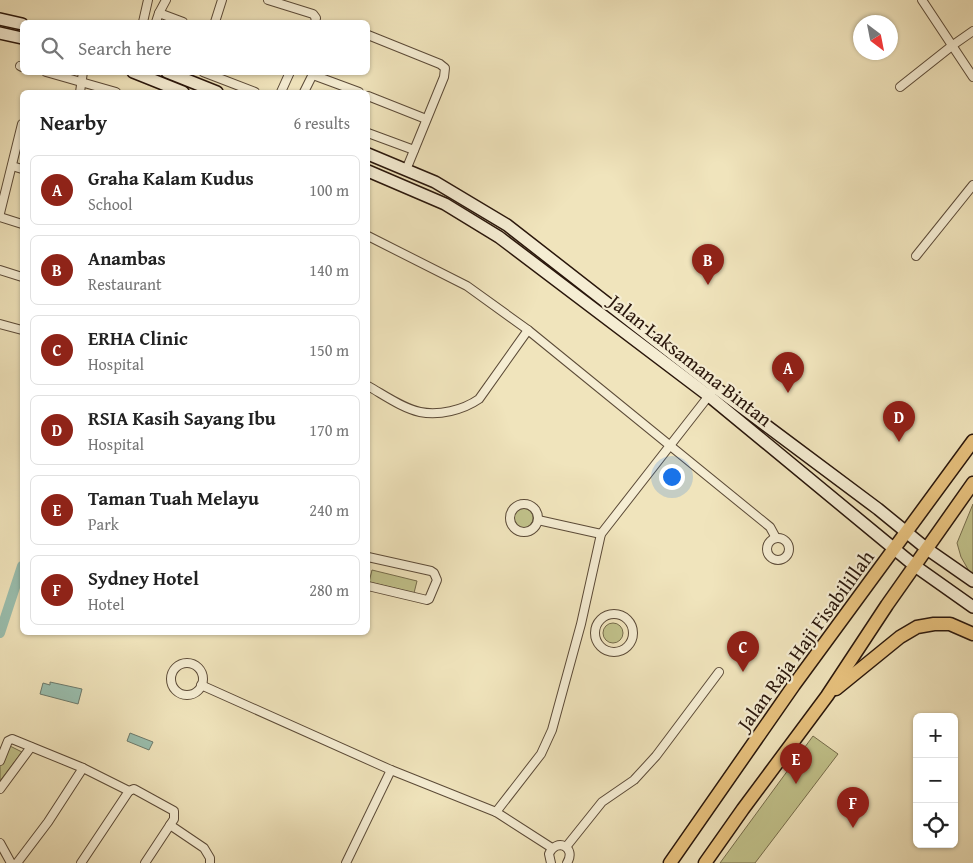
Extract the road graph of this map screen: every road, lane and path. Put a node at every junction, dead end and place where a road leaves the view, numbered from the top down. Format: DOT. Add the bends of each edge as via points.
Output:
graph roads {
  1 [pos="148,0"];
  2 [pos="166,0"];
  3 [pos="222,0"];
  4 [pos="922,0"];
  5 [pos="272,1"];
  6 [pos="159,13"];
  7 [pos="0,19"];
  8 [pos="143,20"];
  9 [pos="157,20"];
  10 [pos="178,20"];
  11 [pos="216,20"];
  12 [pos="316,20"];
  13 [pos="20,24"];
  14 [pos="973,31"];
  15 [pos="0,33"];
  16 [pos="370,36"];
  17 [pos="20,38"];
  18 [pos="953,45"];
  19 [pos="57,75"];
  20 [pos="83,75"];
  21 [pos="140,75"];
  22 [pos="174,75"];
  23 [pos="210,75"];
  24 [pos="289,75"];
  25 [pos="312,75"];
  26 [pos="316,75"];
  27 [pos="214,77"];
  28 [pos="973,77"];
  29 [pos="82,82"];
  30 [pos="900,87"];
  31 [pos="80,90"];
  32 [pos="109,90"];
  33 [pos="178,90"];
  34 [pos="211,90"];
  35 [pos="213,90"];
  36 [pos="250,90"];
  37 [pos="282,90"];
  38 [pos="305,90"];
  39 [pos="354,90"];
  40 [pos="370,97"];
  41 [pos="426,119"];
  42 [pos="20,132"];
  43 [pos="370,134"];
  44 [pos="414,150"];
  45 [pos="370,155"];
  46 [pos="12,166"];
  47 [pos="20,168"];
  48 [pos="406,170"];
  49 [pos="370,172"];
  50 [pos="973,185"];
  51 [pos="0,215"];
  52 [pos="20,223"];
  53 [pos="370,237"];
  54 [pos="916,256"];
  55 [pos="0,270"];
  56 [pos="20,275"];
  57 [pos="0,324"];
  58 [pos="20,329"];
  59 [pos="528,330"];
  60 [pos="370,387"];
  61 [pos="712,392"];
  62 [pos="973,440"];
  63 [pos="670,445"];
  64 [pos="973,483"];
  65 [pos="538,520"];
  66 [pos="907,532"];
  67 [pos="601,534"];
  68 [pos="776,538"];
  69 [pos="894,548"];
  70 [pos="928,550"];
  71 [pos="370,557"];
  72 [pos="915,566"];
  73 [pos="973,581"];
  74 [pos="370,586"];
  75 [pos="973,607"];
  76 [pos="581,624"];
  77 [pos="596,629"];
  78 [pos="973,634"];
  79 [pos="720,672"];
  80 [pos="201,685"];
  81 [pos="827,696"];
  82 [pos="31,747"];
  83 [pos="0,761"];
  84 [pos="83,768"];
  85 [pos="391,770"];
  86 [pos="0,789"];
  87 [pos="129,791"];
  88 [pos="496,812"];
  89 [pos="170,825"];
  90 [pos="0,843"];
  91 [pos="552,848"];
  92 [pos="566,848"];
  93 [pos="83,860"];
  94 [pos="569,862"];
  95 [pos="11,863"];
  96 [pos="17,863"];
  97 [pos="92,863"];
  98 [pos="145,863"];
  99 [pos="210,863"];
  100 [pos="346,863"];
  101 [pos="551,863"];
  102 [pos="670,863"];
  103 [pos="705,863"];
  1 -- 8 [label="street"];
  2 -- 6 [label="street"];
  3 -- 11 [label="street"];
  4 -- 18 [label="street"];
  5 -- 12 [label="street" via="312,14"];
  6 -- 9 [label="street"];
  6 -- 10 [label="street"];
  7 -- 13 [label="main road"];
  14 -- 18 [label="street"];
  15 -- 17 [label="main road"];
  16 -- 41 [label="street" via="443,65 444,77"];
  18 -- 28 [label="street"];
  18 -- 30 [label="street"];
  19 -- 29 [label="street"];
  20 -- 29 [label="street"];
  21 -- 33 [label="main road"];
  22 -- 34 [label="main road"];
  23 -- 27 [label="street"];
  24 -- 37 [label="street"];
  25 -- 38 [label="street"];
  26 -- 39 [label="street"];
  27 -- 35 [label="street"];
  27 -- 36 [label="street"];
  29 -- 31 [label="street"];
  29 -- 32 [label="street"];
  40 -- 41 [label="street"];
  41 -- 44 [label="street"];
  42 -- 46 [label="street"];
  43 -- 44 [label="street"];
  44 -- 48 [label="street"];
  45 -- 48 [label="main road, Jalan Laksamana Bintan"];
  46 -- 47 [label="street"];
  46 -- 51 [label="street"];
  48 -- 61 [label="main road, Jalan Laksamana Bintan" via="435,182 507,225"];
  49 -- 61 [label="main road, Jalan Laksamana Bintan" via="445,204 500,237"];
  50 -- 54 [label="street"];
  51 -- 52 [label="street"];
  53 -- 59 [label="street" via="468,286"];
  55 -- 56 [label="street"];
  57 -- 58 [label="street"];
  59 -- 60 [label="street" via="479,399 469,406 441,412 420,412"];
  59 -- 63 [label="street"];
  61 -- 63 [label="street"];
  61 -- 66 [label="main road, Jalan Laksamana Bintan"];
  61 -- 69 [label="main road, Jalan Laksamana Bintan"];
  62 -- 66 [label="main road, Jalan Raja Haji Fisabilillah"];
  63 -- 67 [label="street"];
  63 -- 68 [label="street" via="770,527"];
  64 -- 70 [label="main road"];
  65 -- 67 [label="street"];
  66 -- 69 [label="main road, Jalan Raja Haji Fisabilillah"];
  66 -- 70 [label="main road, Jalan Laksamana Bintan"];
  67 -- 76 [label="street"];
  69 -- 72 [label="main road, Jalan Laksamana Bintan"];
  69 -- 102 [label="main road, Jalan Raja Haji Fisabilillah"];
  70 -- 72 [label="main road"];
  70 -- 73 [label="main road, Jalan Laksamana Bintan"];
  71 -- 74 [label="street" via="431,571 437,580 427,600"];
  72 -- 75 [label="main road, Jalan Laksamana Bintan"];
  72 -- 81 [label="main road"];
  76 -- 77 [label="street"];
  76 -- 88 [label="street" via="552,730 541,754"];
  77 -- 77 [label="street" via="602,619 618,614 628,620 632,637 625,648 613,652 597,641"];
  78 -- 81 [label="main road" via="950,624 918,627 900,637"];
  79 -- 92 [label="street" via="656,756 634,780 602,802"];
  80 -- 80 [label="street" via="194,693 178,692 172,684 172,673 179,665 190,663 199,669"];
  80 -- 85 [label="street"];
  81 -- 103 [label="main road"];
  82 -- 83 [label="street" via="12,739 8,741"];
  82 -- 84 [label="street"];
  82 -- 86 [label="street"];
  84 -- 87 [label="street"];
  84 -- 96 [label="street"];
  85 -- 88 [label="street"];
  85 -- 100 [label="street"];
  87 -- 89 [label="street" via="134,789 174,811"];
  87 -- 93 [label="street"];
  88 -- 91 [label="street"];
  89 -- 98 [label="street"];
  89 -- 99 [label="street" via="204,848"];
  90 -- 95 [label="street"];
  91 -- 92 [label="street" via="558,845"];
  91 -- 101 [label="street" via="549,854"];
  92 -- 94 [label="street" via="570,854"];
  93 -- 97 [label="street"];
}
